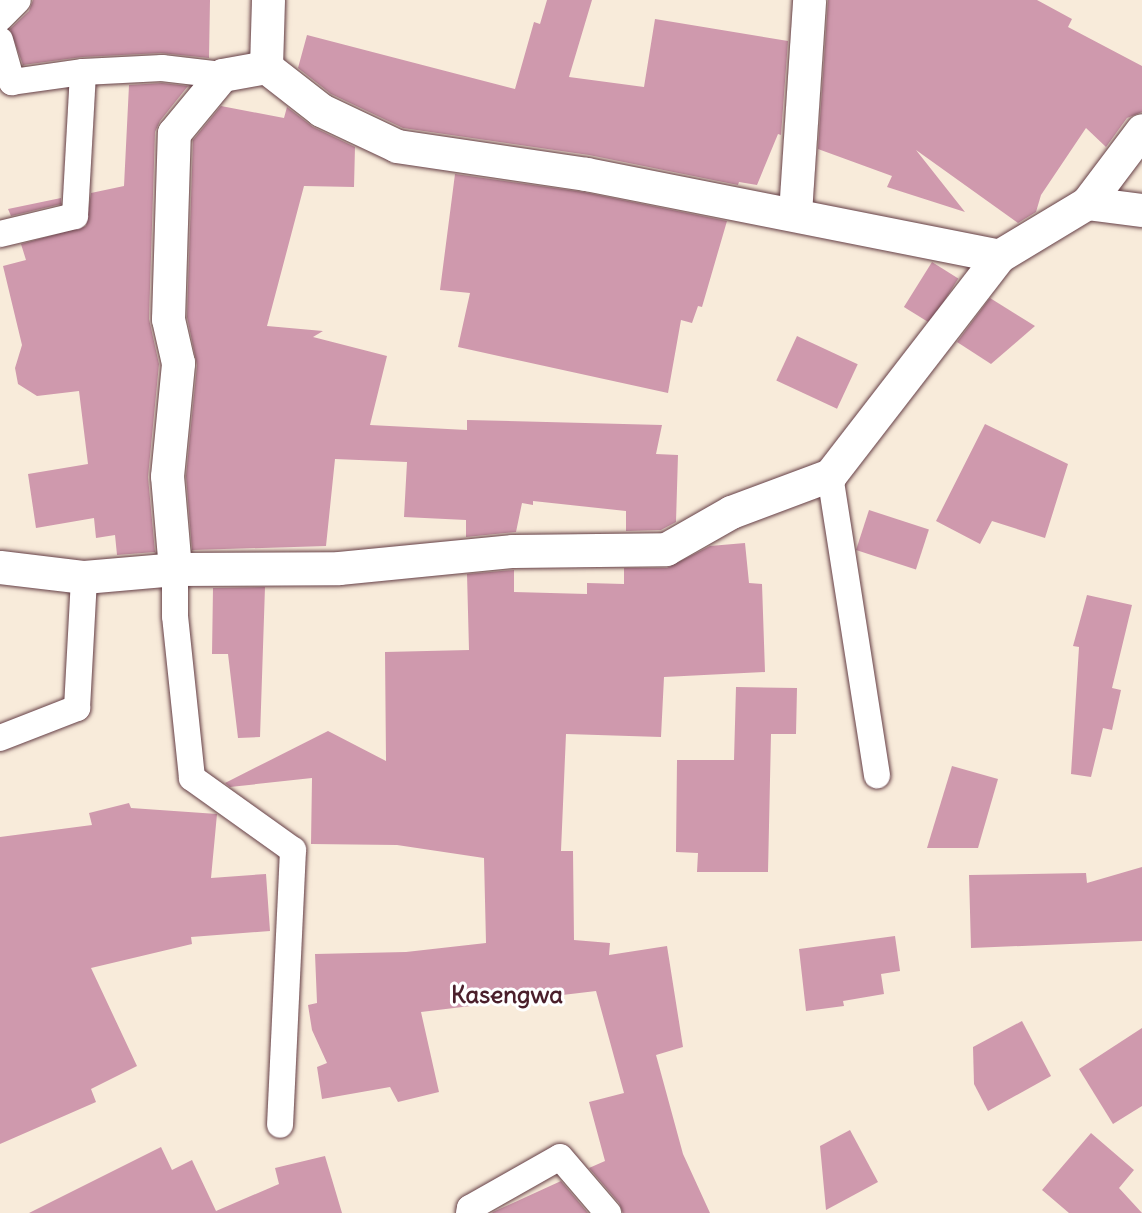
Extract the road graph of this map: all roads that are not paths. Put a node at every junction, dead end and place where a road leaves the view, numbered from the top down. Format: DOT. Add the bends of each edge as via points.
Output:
graph roads {
  1 [pos="18,0"];
  2 [pos="268,0"];
  3 [pos="809,0"];
  4 [pos="0,18"];
  5 [pos="0,40"];
  6 [pos="266,68"];
  7 [pos="83,72"];
  8 [pos="222,75"];
  9 [pos="1142,130"];
  10 [pos="1087,203"];
  11 [pos="1142,210"];
  12 [pos="795,213"];
  13 [pos="0,234"];
  14 [pos="999,256"];
  15 [pos="830,475"];
  16 [pos="0,567"];
  17 [pos="176,569"];
  18 [pos="84,577"];
  19 [pos="0,738"];
  20 [pos="877,775"];
  21 [pos="280,1125"];
  22 [pos="469,1213"];
  23 [pos="608,1213"];
  1 -- 4 [label="lane"];
  2 -- 6 [label="street"];
  3 -- 12 [label="street"];
  5 -- 7 [label="lane" via="12,82"];
  6 -- 8 [label="street"];
  6 -- 12 [label="street" via="321,110 397,146 586,174"];
  7 -- 8 [label="lane" via="162,68"];
  7 -- 13 [label="lane" via="75,216"];
  8 -- 17 [label="street" via="174,133 168,319 178,363 166,476"];
  9 -- 10 [label="street"];
  10 -- 11 [label="street"];
  10 -- 14 [label="street"];
  12 -- 14 [label="street"];
  14 -- 15 [label="street"];
  15 -- 17 [label="street" via="731,512 666,549 513,551 339,568"];
  15 -- 20 [label="lane"];
  16 -- 18 [label="street"];
  17 -- 18 [label="street"];
  17 -- 21 [label="lane" via="175,616 192,778 293,850"];
  18 -- 19 [label="lane" via="77,708"];
  22 -- 23 [label="lane" via="470,1208 560,1157"];
}
